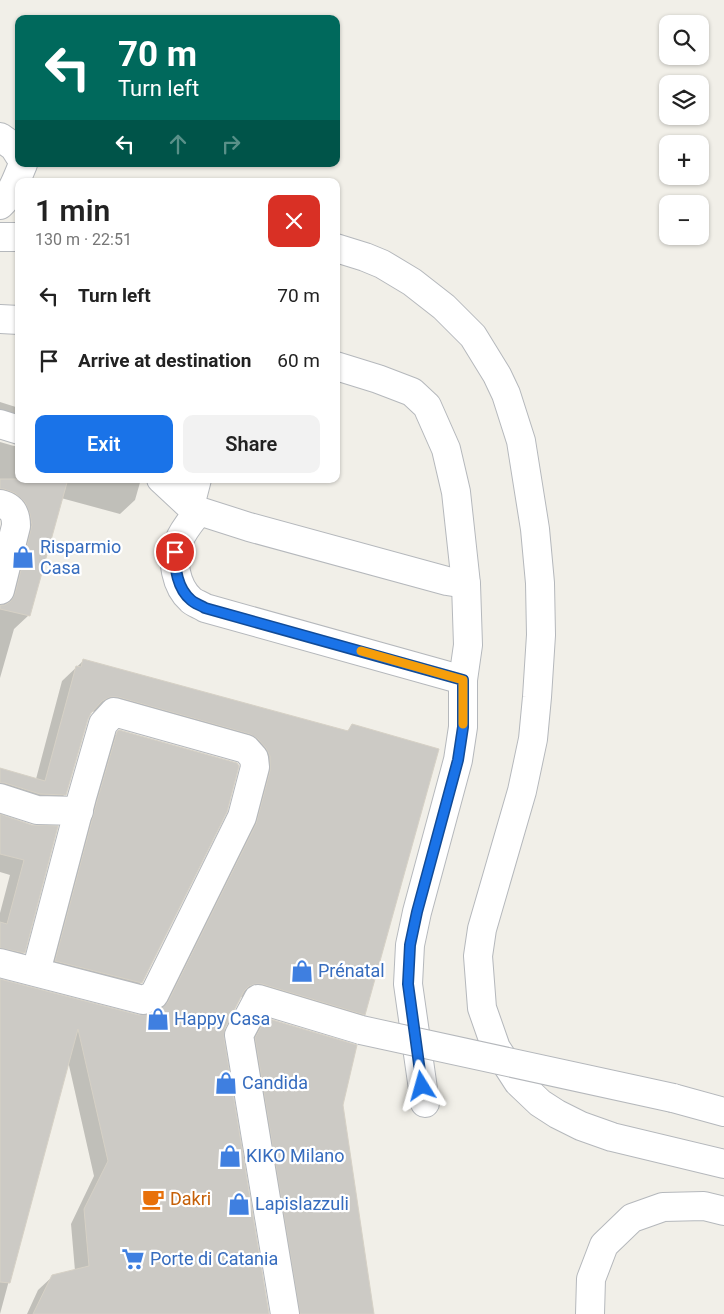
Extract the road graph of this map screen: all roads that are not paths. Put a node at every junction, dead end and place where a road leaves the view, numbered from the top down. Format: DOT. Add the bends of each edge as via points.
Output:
graph roads {
  1 [pos="0,137"];
  2 [pos="15,149"];
  3 [pos="15,184"];
  4 [pos="0,205"];
  5 [pos="0,237"];
  6 [pos="15,237"];
  7 [pos="340,249"];
  8 [pos="0,302"];
  9 [pos="15,302"];
  10 [pos="0,320"];
  11 [pos="15,320"];
  12 [pos="340,367"];
  13 [pos="0,424"];
  14 [pos="15,429"];
  15 [pos="166,483"];
  16 [pos="198,483"];
  17 [pos="0,504"];
  18 [pos="195,508"];
  19 [pos="466,584"];
  20 [pos="0,590"];
  21 [pos="463,680"];
  22 [pos="0,798"];
  23 [pos="79,811"];
  24 [pos="0,963"];
  25 [pos="36,972"];
  26 [pos="425,1103"];
  27 [pos="724,1112"];
  28 [pos="724,1164"];
  29 [pos="724,1212"];
  30 [pos="284,1314"];
  31 [pos="590,1314"];
  1 -- 2 [label="lane"];
  3 -- 4 [label="lane"];
  5 -- 6 [label="lane"];
  7 -- 28 [label="lane" via="382,264 412,282 473,336 497,375 521,441 535,529 541,635 533,739 522,791 482,929 478,956 482,1008 496,1048 518,1082 557,1114 612,1137"];
  8 -- 9 [label="lane"];
  10 -- 11 [label="lane"];
  12 -- 19 [label="lane" via="412,392 427,406 446,449 456,492"];
  13 -- 14 [label="lane"];
  15 -- 18 [label="lane"];
  16 -- 18 [label="lane"];
  17 -- 20 [label="lane" via="8,506 16,515 16,526"];
  18 -- 19 [label="lane" via="258,530"];
  18 -- 21 [label="lane" via="175,552 178,582 191,600 205,608"];
  19 -- 21 [label="lane" via="468,645"];
  21 -- 26 [label="lane" via="463,727 458,760 410,945 408,984"];
  22 -- 23 [label="lane" via="38,810"];
  23 -- 25 [label="lane"];
  23 -- 25 [label="lane" via="103,724 114,712 246,749 254,758 256,767 242,817 154,995 143,1000"];
  24 -- 25 [label="lane"];
  27 -- 30 [label="lane, bridge" via="361,1030 258,999 239,1035"];
  29 -- 31 [label="lane" via="704,1206 663,1207 632,1218 604,1245 590,1279"];
}
